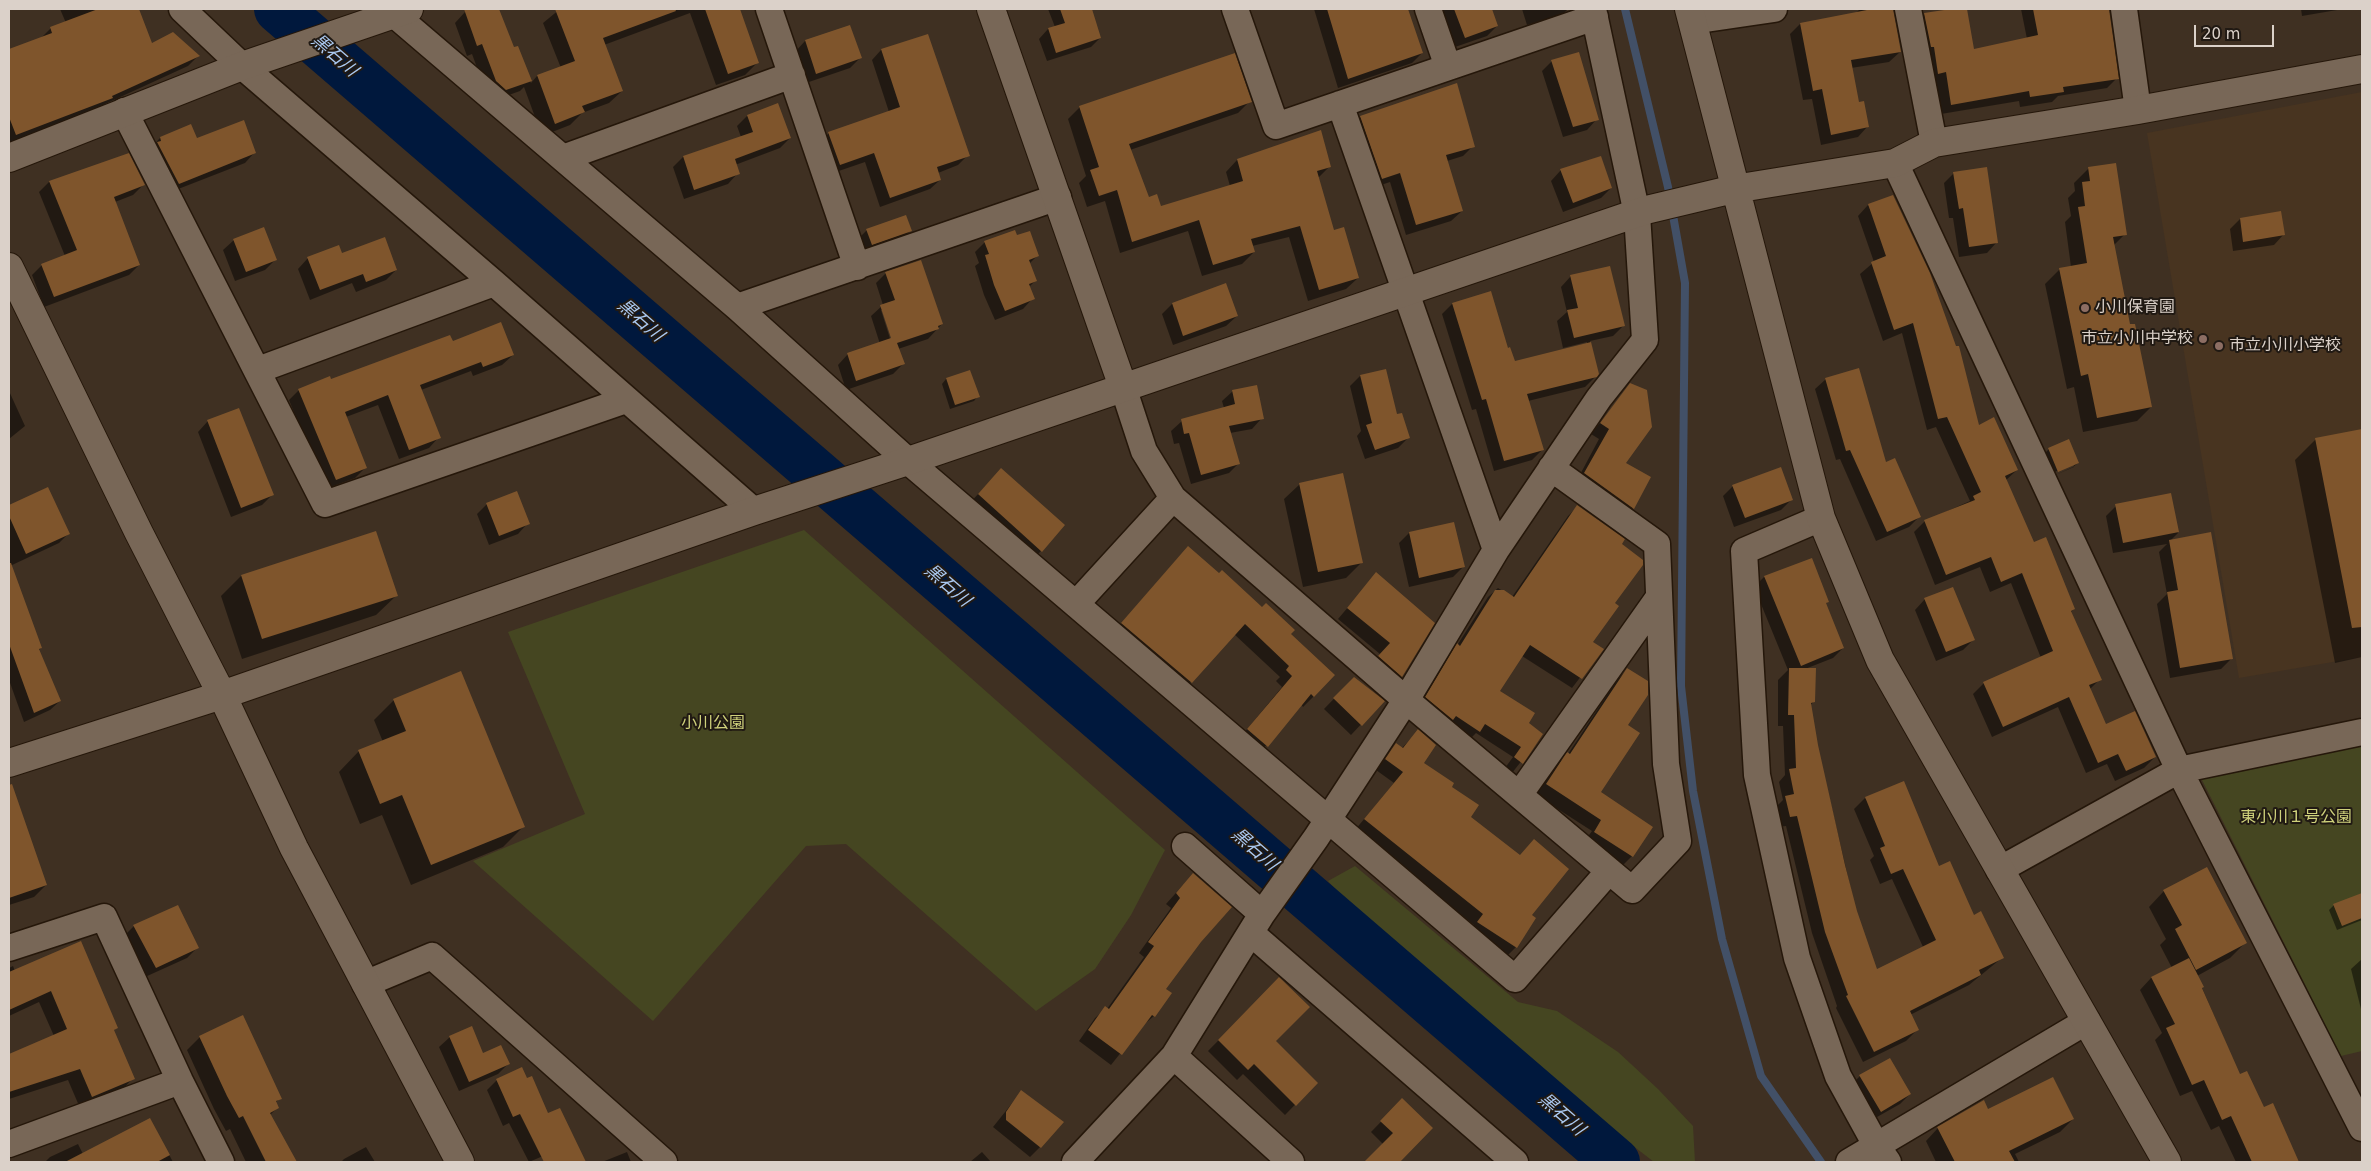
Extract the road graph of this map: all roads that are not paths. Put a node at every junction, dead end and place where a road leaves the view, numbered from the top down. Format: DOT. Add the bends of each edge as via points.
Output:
graph roads {
  1 [pos="182,9"];
  2 [pos="769,9"];
  3 [pos="991,9"];
  4 [pos="1235,9"];
  5 [pos="1428,9"];
  6 [pos="1774,9"];
  7 [pos="1908,9"];
  8 [pos="2124,9"];
  9 [pos="392,13"];
  10 [pos="1594,13"];
  11 [pos="1691,15"];
  12 [pos="242,66"];
  13 [pos="1448,67"];
  14 [pos="2362,69"];
  15 [pos="792,75"];
  16 [pos="1340,104"];
  17 [pos="2138,110"];
  18 [pos="124,111"];
  19 [pos="1934,143"];
  20 [pos="9,158"];
  21 [pos="563,158"];
  22 [pos="1895,163"];
  23 [pos="1734,189"];
  24 [pos="1058,197"];
  25 [pos="1642,212"];
  26 [pos="9,267"];
  27 [pos="857,267"];
  28 [pos="494,283"];
  29 [pos="1406,292"];
  30 [pos="737,307"];
  31 [pos="258,370"];
  32 [pos="1123,386"];
  33 [pos="626,400"];
  34 [pos="898,464"];
  35 [pos="1552,468"];
  36 [pos="1173,498"];
  37 [pos="754,511"];
  38 [pos="1821,518"];
  39 [pos="1496,550"];
  40 [pos="1659,597"];
  41 [pos="1076,604"];
  42 [pos="222,695"];
  43 [pos="1406,700"];
  44 [pos="2362,732"];
  45 [pos="9,763"];
  46 [pos="2179,770"];
  47 [pos="1519,795"];
  48 [pos="1322,829"];
  49 [pos="1185,846"];
  50 [pos="1999,870"];
  51 [pos="1609,871"];
  52 [pos="1262,916"];
  53 [pos="9,948"];
  54 [pos="365,984"];
  55 [pos="2087,1021"];
  56 [pos="1174,1056"];
  57 [pos="180,1081"];
  58 [pos="2354,1091"];
  59 [pos="2362,1128"];
  60 [pos="14,1150"];
  61 [pos="1882,1154"];
  62 [pos="221,1162"];
  63 [pos="460,1162"];
  64 [pos="664,1162"];
  65 [pos="1075,1162"];
  66 [pos="1291,1162"];
  67 [pos="1515,1162"];
  68 [pos="1850,1162"];
  69 [pos="2167,1162"];
  1 -- 12 [label="street"];
  2 -- 15 [label="street"];
  3 -- 24 [label="street"];
  4 -- 16 [label="street" via="1276,126"];
  5 -- 13 [label="street"];
  6 -- 11 [label="street"];
  7 -- 19 [label="street"];
  8 -- 17 [label="street"];
  9 -- 12 [label="street"];
  9 -- 21 [label="street"];
  10 -- 13 [label="street"];
  10 -- 25 [label="street"];
  11 -- 23 [label="street"];
  12 -- 18 [label="street"];
  12 -- 28 [label="street"];
  13 -- 16 [label="street"];
  14 -- 17 [label="street"];
  15 -- 21 [label="street"];
  15 -- 27 [label="street"];
  16 -- 29 [label="street"];
  17 -- 19 [label="street"];
  18 -- 20 [label="street"];
  18 -- 31 [label="street"];
  19 -- 22 [label="street"];
  21 -- 30 [label="street"];
  22 -- 23 [label="street"];
  22 -- 46 [label="street"];
  23 -- 25 [label="street"];
  23 -- 38 [label="street"];
  24 -- 27 [label="street"];
  24 -- 32 [label="street"];
  25 -- 29 [label="street"];
  25 -- 35 [label="street" via="1644,340 1599,398"];
  26 -- 42 [label="street"];
  27 -- 30 [label="street"];
  28 -- 31 [label="street"];
  28 -- 33 [label="street"];
  29 -- 32 [label="street"];
  29 -- 39 [label="street"];
  30 -- 34 [label="street"];
  31 -- 33 [label="street" via="325,504"];
  32 -- 34 [label="street"];
  32 -- 36 [label="street" via="1144,451"];
  33 -- 37 [label="street"];
  34 -- 37 [label="street"];
  34 -- 41 [label="street"];
  35 -- 39 [label="street"];
  35 -- 40 [label="street" via="1658,544"];
  36 -- 41 [label="street"];
  36 -- 43 [label="street"];
  37 -- 42 [label="street"];
  38 -- 50 [label="street" via="1880,660"];
  38 -- 61 [label="street" via="1744,552 1757,775 1797,958 1838,1076"];
  39 -- 43 [label="street"];
  40 -- 47 [label="street"];
  40 -- 51 [label="street" via="1666,764 1678,840 1632,890"];
  41 -- 48 [label="street"];
  42 -- 45 [label="street"];
  42 -- 54 [label="street" via="294,848"];
  43 -- 47 [label="street"];
  43 -- 48 [label="street"];
  44 -- 46 [label="street"];
  46 -- 50 [label="street"];
  46 -- 58 [label="street"];
  47 -- 51 [label="street"];
  48 -- 51 [label="street" via="1515,979"];
  48 -- 52 [label="street"];
  49 -- 52 [label="street"];
  50 -- 55 [label="street"];
  52 -- 56 [label="street"];
  52 -- 67 [label="street"];
  53 -- 57 [label="street" via="104,917"];
  54 -- 63 [label="street"];
  54 -- 64 [label="street" via="432,956"];
  55 -- 61 [label="street"];
  55 -- 69 [label="street"];
  56 -- 65 [label="street"];
  56 -- 66 [label="street"];
  57 -- 60 [label="street"];
  57 -- 62 [label="street"];
  58 -- 59 [label="street"];
  61 -- 68 [label="street"];
}
